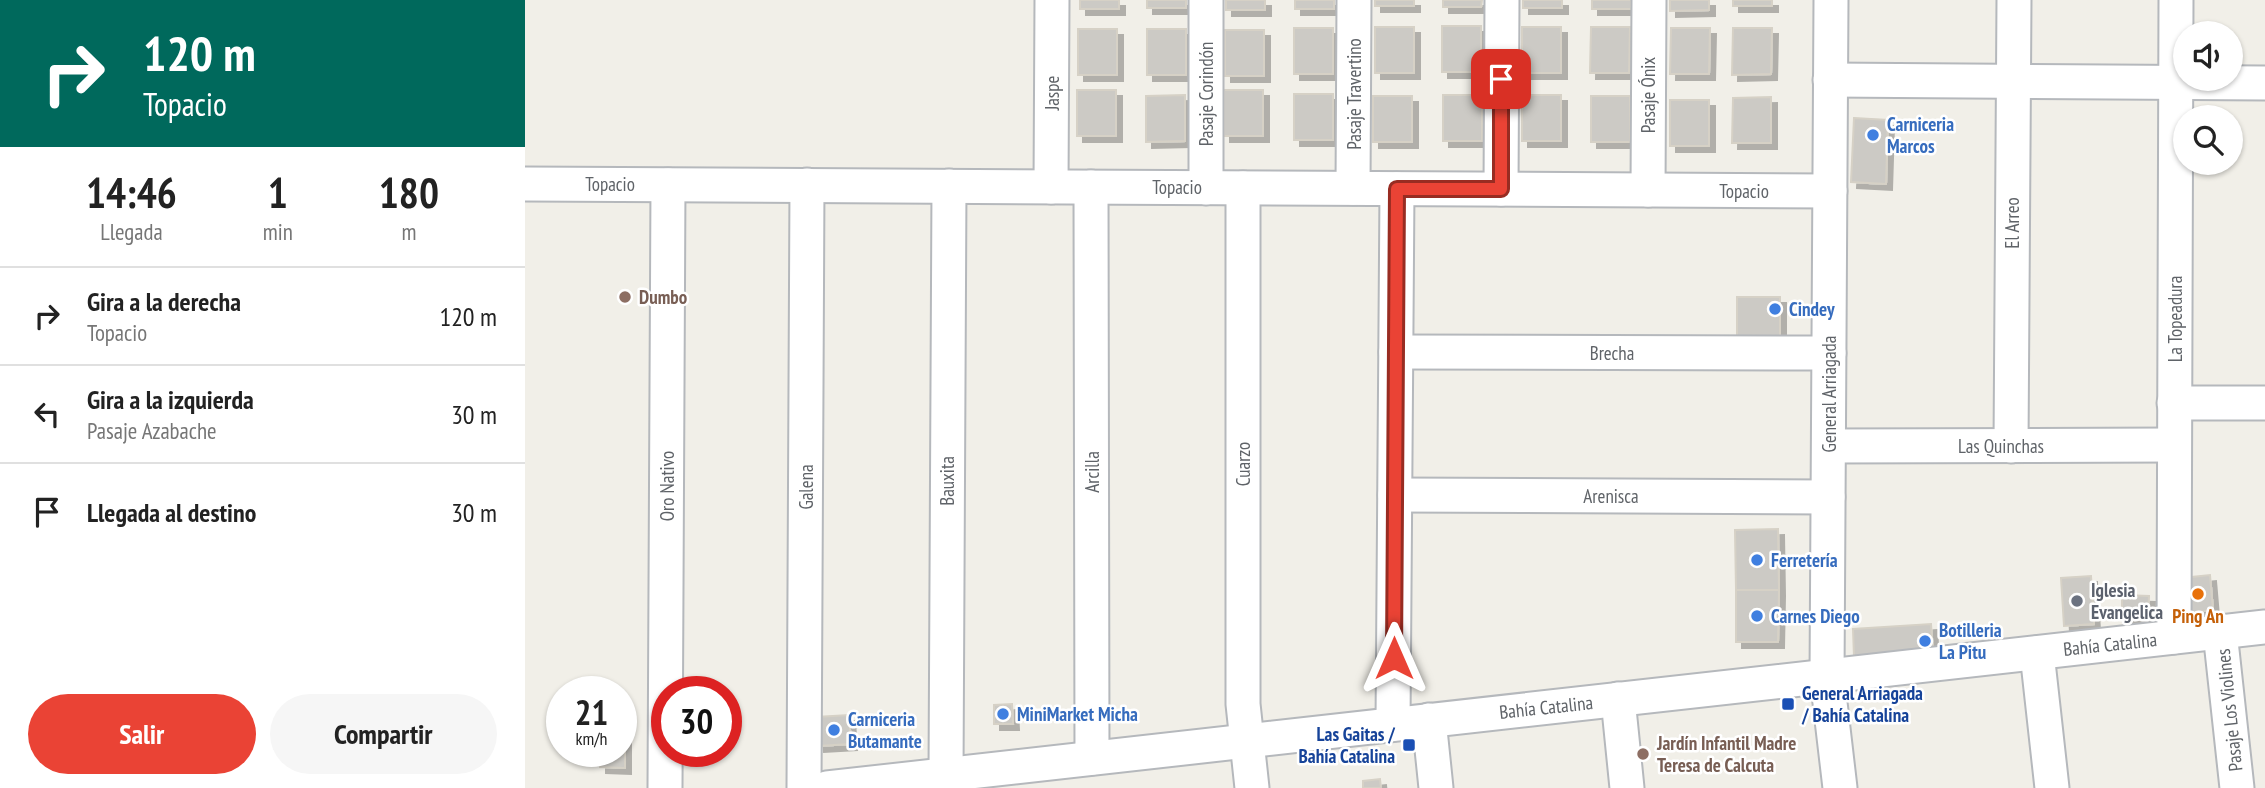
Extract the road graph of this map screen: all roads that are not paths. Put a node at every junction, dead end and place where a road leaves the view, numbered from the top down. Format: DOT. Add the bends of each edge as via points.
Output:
graph roads {
  1 [pos="1052,0"];
  2 [pos="1206,0"];
  3 [pos="1354,0"];
  4 [pos="1502,0"];
  5 [pos="1649,0"];
  6 [pos="1831,0"];
  7 [pos="2014,0"];
  8 [pos="2176,0"];
  9 [pos="2176,21"];
  10 [pos="1831,80"];
  11 [pos="2014,81"];
  12 [pos="2173,82"];
  13 [pos="2243,83"];
  14 [pos="2265,83"];
  15 [pos="2175,91"];
  16 [pos="525,184"];
  17 [pos="669,185"];
  18 [pos="807,185"];
  19 [pos="949,186"];
  20 [pos="1051,187"];
  21 [pos="1091,187"];
  22 [pos="1206,188"];
  23 [pos="1243,188"];
  24 [pos="1353,188"];
  25 [pos="1397,189"];
  26 [pos="1501,189"];
  27 [pos="1648,190"];
  28 [pos="1830,191"];
  29 [pos="1396,352"];
  30 [pos="1829,353"];
  31 [pos="2175,403"];
  32 [pos="2265,403"];
  33 [pos="1829,446"];
  34 [pos="2011,446"];
  35 [pos="2174,446"];
  36 [pos="1395,495"];
  37 [pos="1828,497"];
  38 [pos="2265,627"];
  39 [pos="2220,632"];
  40 [pos="2174,637"];
  41 [pos="2037,653"];
  42 [pos="1827,677"];
  43 [pos="1619,699"];
  44 [pos="1429,720"];
  45 [pos="1393,724"];
  46 [pos="1247,741"];
  47 [pos="1093,758"];
  48 [pos="946,775"];
  49 [pos="1061,775"];
  50 [pos="871,785"];
  51 [pos="664,788"];
  52 [pos="804,788"];
  53 [pos="827,788"];
  54 [pos="1252,788"];
  55 [pos="1436,788"];
  56 [pos="1627,788"];
  57 [pos="1840,788"];
  58 [pos="2052,788"];
  59 [pos="2237,788"];
  1 -- 20 [label="street, Jaspe"];
  2 -- 22 [label="street, Pasaje Corindón"];
  3 -- 24 [label="street, Pasaje Travertino"];
  4 -- 26 [label="street"];
  5 -- 27 [label="street, Pasaje Ónix"];
  6 -- 10 [label="street, General Arriagada"];
  7 -- 11 [label="street, El Arreo"];
  8 -- 9 [label="street, La Topeadura"];
  10 -- 11 [label="street"];
  10 -- 28 [label="street, General Arriagada"];
  11 -- 12 [label="street"];
  11 -- 34 [label="street, El Arreo"];
  13 -- 14 [label="street"];
  15 -- 31 [label="street, La Topeadura"];
  16 -- 17 [label="street, Topacio"];
  17 -- 18 [label="street, Topacio"];
  17 -- 51 [label="street, Oro Nativo"];
  18 -- 19 [label="street, Topacio"];
  18 -- 52 [label="street, Galena"];
  19 -- 20 [label="street, Topacio"];
  19 -- 48 [label="street, Bauxita"];
  20 -- 21 [label="street, Topacio"];
  21 -- 22 [label="street, Topacio"];
  21 -- 47 [label="street, Arcilla"];
  22 -- 23 [label="street, Topacio"];
  23 -- 24 [label="street, Topacio"];
  23 -- 46 [label="street, Cuarzo" via="1243,704"];
  24 -- 25 [label="street, Topacio"];
  25 -- 26 [label="street, Topacio"];
  25 -- 29 [label="street"];
  26 -- 27 [label="street, Topacio"];
  27 -- 28 [label="street, Topacio"];
  28 -- 30 [label="street, General Arriagada"];
  29 -- 30 [label="street, Brecha"];
  29 -- 36 [label="street"];
  30 -- 33 [label="street, General Arriagada"];
  31 -- 32 [label="street"];
  31 -- 35 [label="street, La Topeadura"];
  33 -- 34 [label="street, Las Quinchas"];
  33 -- 37 [label="street, General Arriagada"];
  34 -- 35 [label="street, Las Quinchas"];
  35 -- 40 [label="street, La Topeadura"];
  36 -- 37 [label="street, Arenisca"];
  36 -- 45 [label="street"];
  37 -- 42 [label="street, General Arriagada"];
  38 -- 39 [label="street, Bahía Catalina"];
  39 -- 40 [label="street, Bahía Catalina"];
  39 -- 59 [label="street, Pasaje Los Violines"];
  40 -- 41 [label="street, Bahía Catalina"];
  41 -- 42 [label="street, Bahía Catalina"];
  41 -- 58 [label="street"];
  42 -- 43 [label="street, Bahía Catalina"];
  42 -- 57 [label="street, General Arriagada"];
  43 -- 44 [label="street, Bahía Catalina"];
  43 -- 56 [label="street"];
  44 -- 45 [label="street, Bahía Catalina"];
  44 -- 55 [label="street"];
  45 -- 46 [label="street, Bahía Catalina"];
  46 -- 47 [label="street, Bahía Catalina"];
  46 -- 54 [label="street, Cuarzo"];
  47 -- 49 [label="street, Bahía Catalina"];
  48 -- 49 [label="street, Bahía Catalina"];
  48 -- 50 [label="street, Bahía Catalina"];
  50 -- 53 [label="street, Bahía Catalina"];
}
